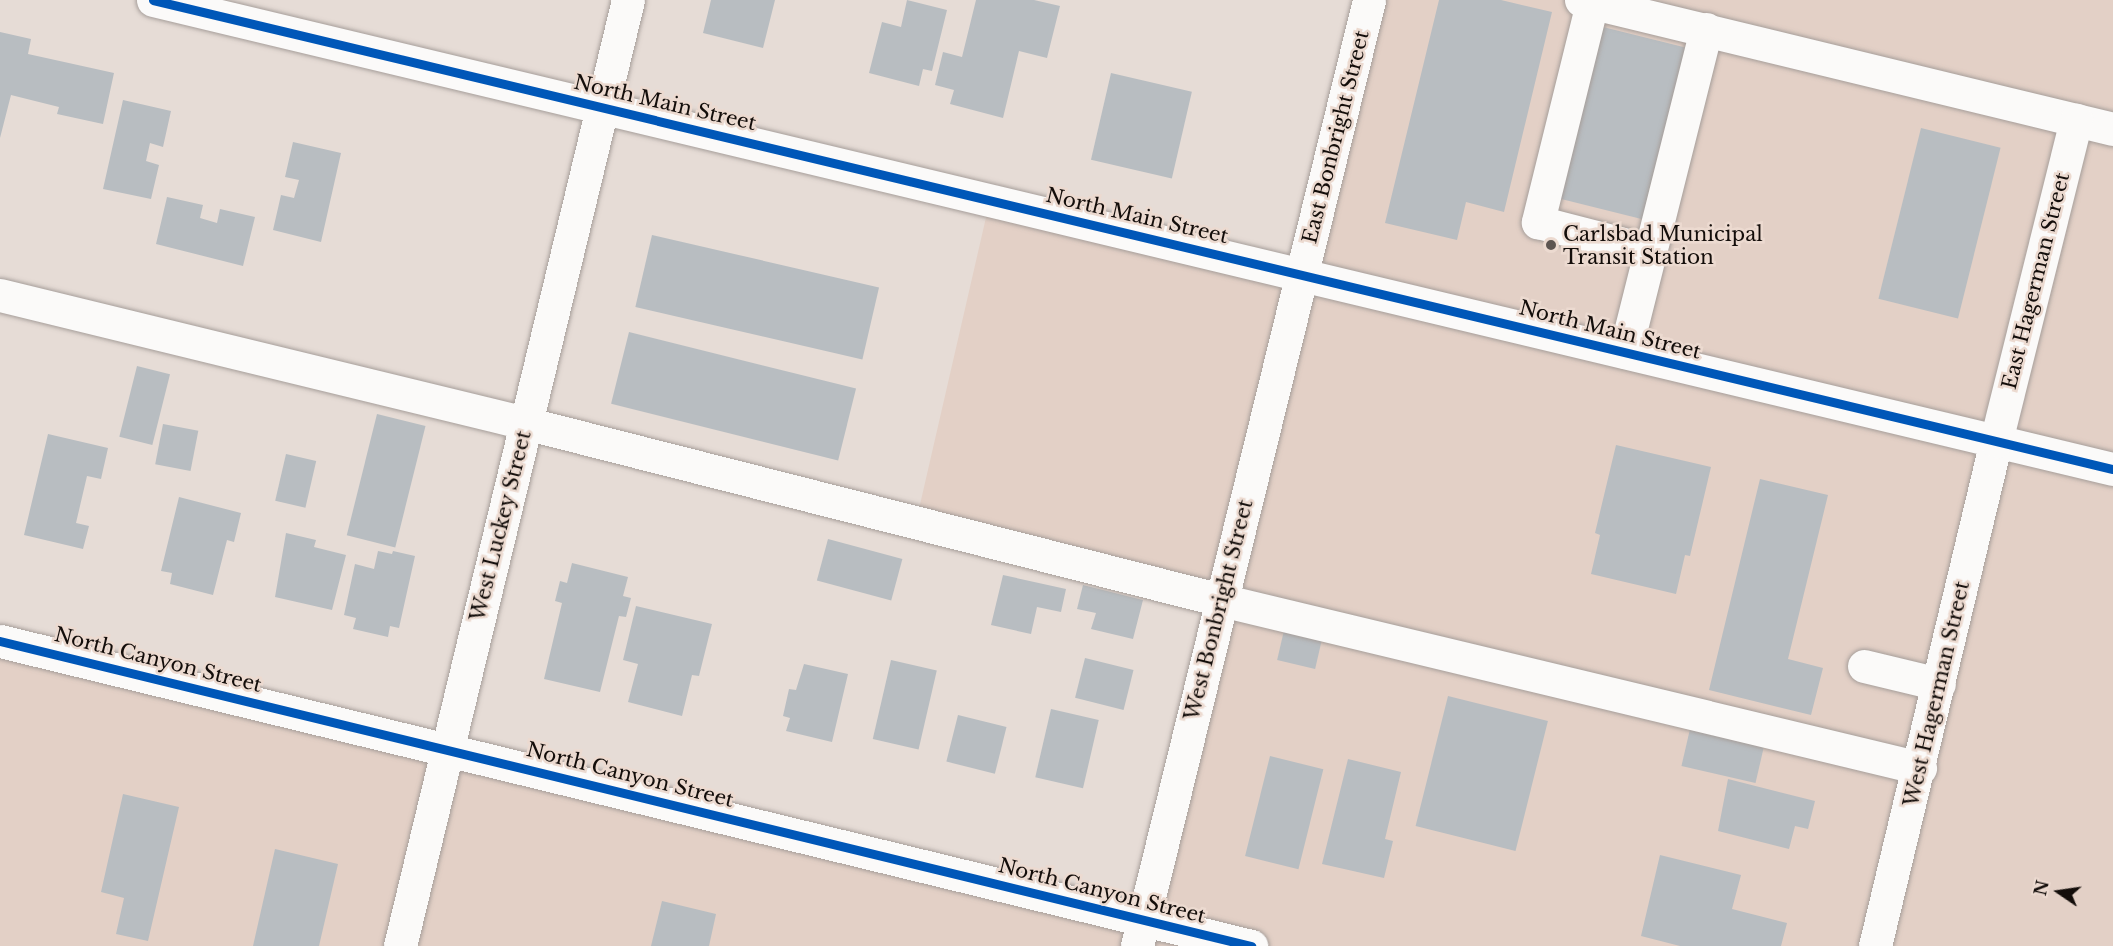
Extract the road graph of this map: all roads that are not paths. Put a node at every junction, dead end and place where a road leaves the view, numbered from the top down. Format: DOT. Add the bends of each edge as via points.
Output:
graph roads {
  1 [pos="153,0"];
  2 [pos="628,0"];
  3 [pos="1369,0"];
  4 [pos="1586,1"];
  5 [pos="1706,29"];
  6 [pos="602,106"];
  7 [pos="2076,120"];
  8 [pos="2113,129"];
  9 [pos="1650,251"];
  10 [pos="1302,274"];
  11 [pos="0,295"];
  12 [pos="1625,352"];
  13 [pos="525,423"];
  14 [pos="1996,441"];
  15 [pos="2113,470"];
  16 [pos="1221,600"];
  17 [pos="0,641"];
  18 [pos="1864,666"];
  19 [pos="1939,684"];
  20 [pos="447,748"];
  21 [pos="1920,768"];
  22 [pos="1140,933"];
  23 [pos="400,946"];
  24 [pos="1251,946"];
  25 [pos="1875,946"];
  1 -- 6 [label="street, North Main Street"];
  2 -- 6 [label="street, West Luckey Street"];
  3 -- 10 [label="street, East Bonbright Street"];
  4 -- 5 [label="street"];
  4 -- 9 [label="street" via="1539,222"];
  5 -- 7 [label="street"];
  5 -- 9 [label="street"];
  6 -- 10 [label="street, North Main Street"];
  6 -- 13 [label="street, West Luckey Street"];
  7 -- 8 [label="street"];
  7 -- 14 [label="street, East Hagerman Street"];
  9 -- 12 [label="street"];
  10 -- 12 [label="street, North Main Street"];
  10 -- 16 [label="street, West Bonbright Street"];
  11 -- 13 [label="street"];
  12 -- 14 [label="street, North Main Street"];
  13 -- 16 [label="street"];
  13 -- 20 [label="street, West Luckey Street"];
  14 -- 15 [label="street, North Main Street"];
  14 -- 19 [label="street, West Hagerman Street"];
  16 -- 21 [label="street"];
  16 -- 22 [label="street, West Bonbright Street"];
  17 -- 20 [label="street, North Canyon Street"];
  18 -- 19 [label="street"];
  19 -- 21 [label="street, West Hagerman Street"];
  20 -- 22 [label="street, North Canyon Street"];
  20 -- 23 [label="street, West Luckey Street"];
  21 -- 25 [label="street, West Hagerman Street"];
  22 -- 24 [label="street, North Canyon Street"];
}
